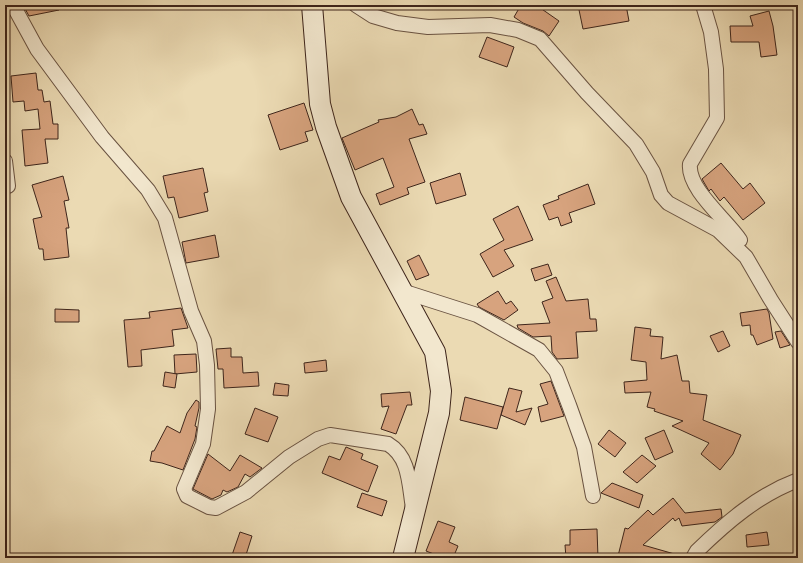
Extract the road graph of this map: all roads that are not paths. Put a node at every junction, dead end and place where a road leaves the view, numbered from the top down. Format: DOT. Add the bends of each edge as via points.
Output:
graph roads {
  1 [pos="12,5"];
  2 [pos="312,5"];
  3 [pos="356,5"];
  4 [pos="703,5"];
  5 [pos="5,161"];
  6 [pos="8,186"];
  7 [pos="746,257"];
  8 [pos="402,291"];
  9 [pos="798,342"];
  10 [pos="798,480"];
  11 [pos="593,496"];
  12 [pos="414,514"];
  13 [pos="403,558"];
  14 [pos="693,558"];
  1 -- 12 [label="street" via="37,49 102,137 148,190 166,218 191,311 204,341 207,365 208,409 203,444 184,493 209,507 216,508 246,492 303,447 330,435 343,436 388,444 396,449 406,466"];
  2 -- 8 [label="street" via="320,104 326,127 351,197"];
  3 -- 7 [label="street" via="373,16 397,23 428,27 490,25 518,30 540,39 636,144 668,204 718,230"];
  4 -- 7 [label="street" via="711,32 715,61 717,118 689,169 696,186 739,238"];
  5 -- 6 [label="street"];
  7 -- 9 [label="street"];
  8 -- 11 [label="street" via="477,315 539,350 556,371 569,405 584,447"];
  8 -- 12 [label="street" via="435,352 441,391 439,413"];
  10 -- 14 [label="street" via="772,491 741,511 697,551"];
  12 -- 13 [label="street"];
}
